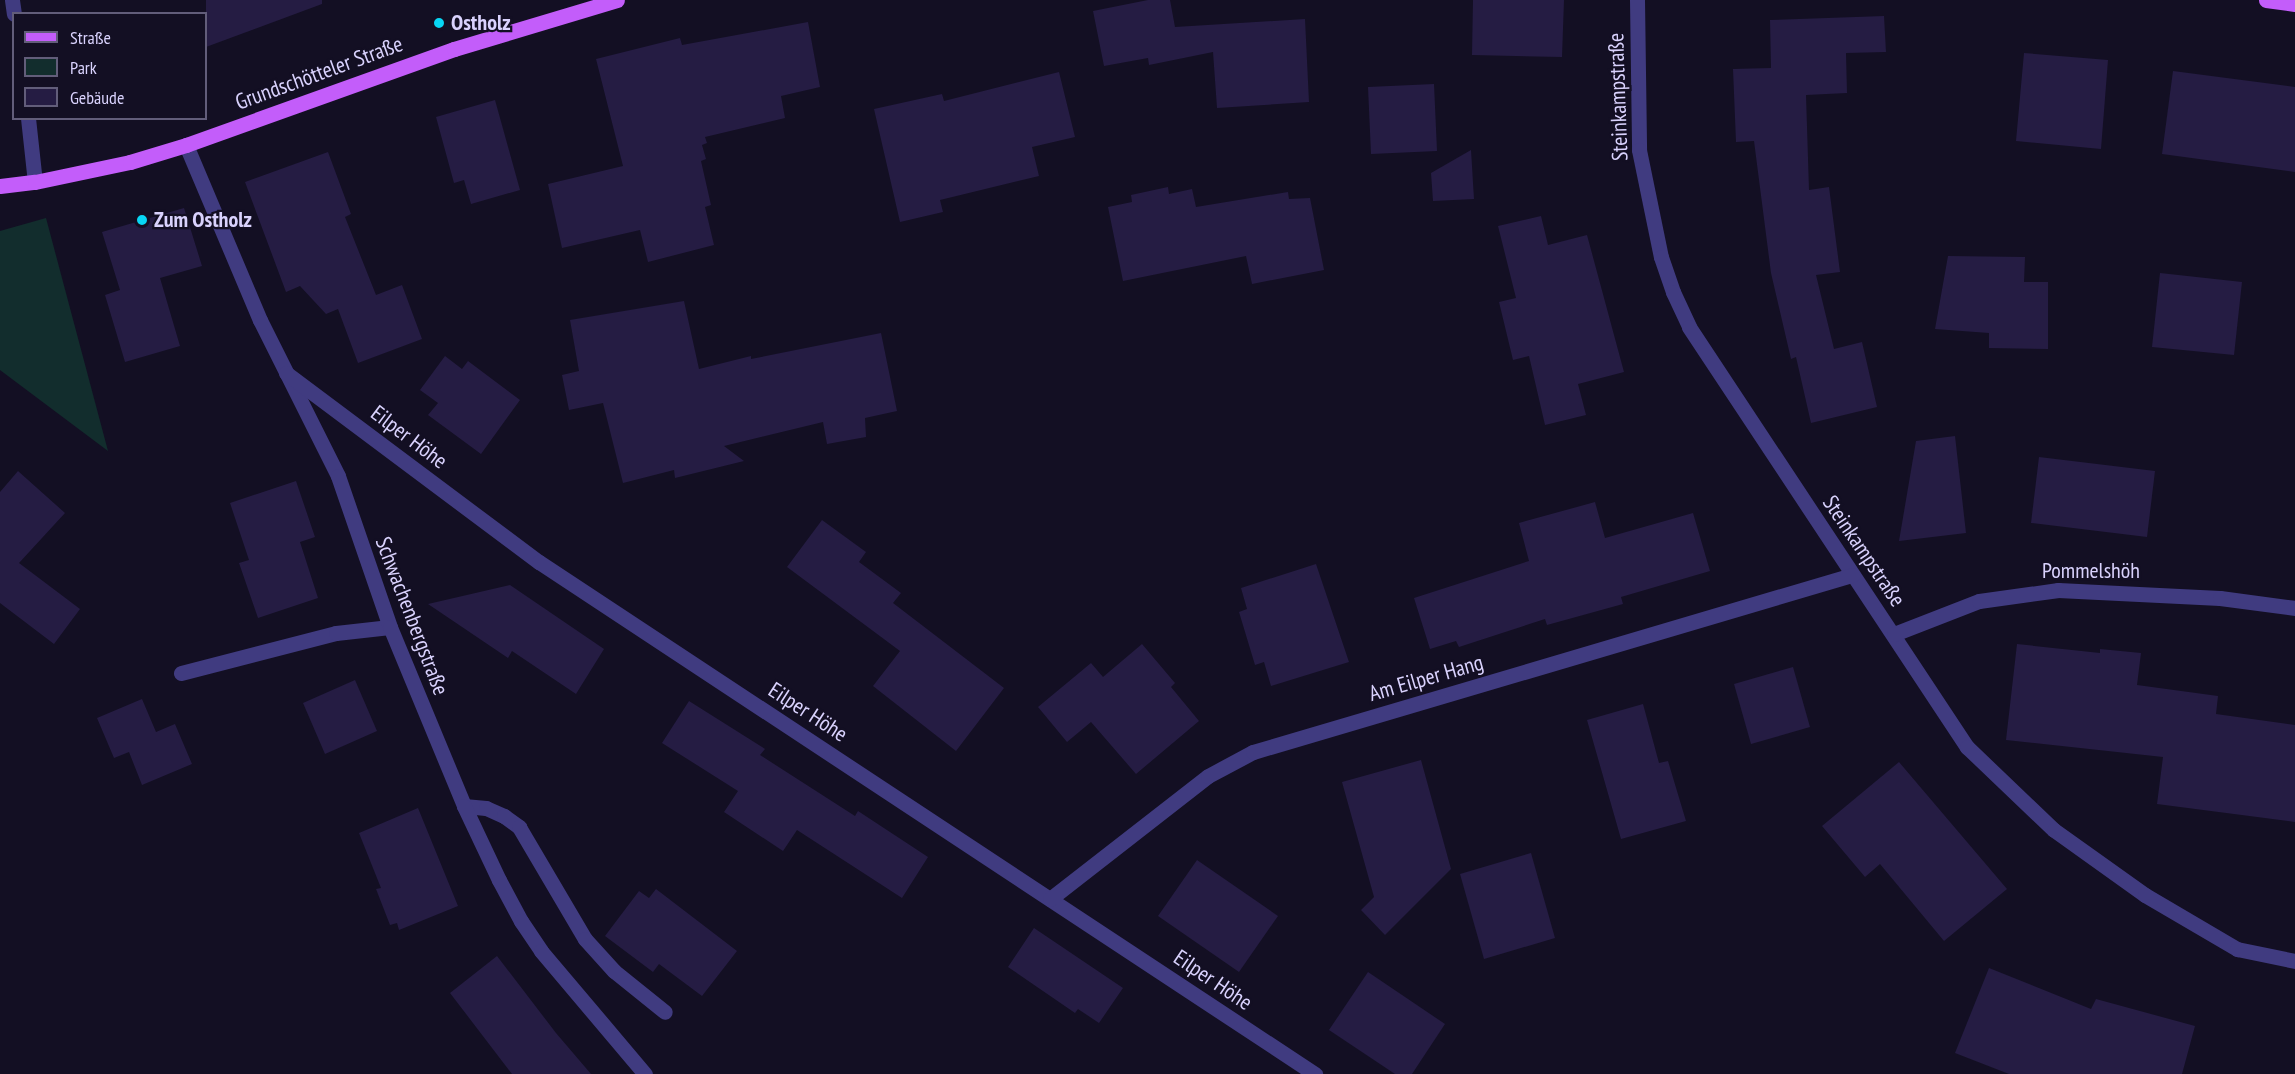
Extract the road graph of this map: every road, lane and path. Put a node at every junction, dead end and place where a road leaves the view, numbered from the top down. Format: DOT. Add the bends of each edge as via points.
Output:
graph roads {
  1 [pos="617,0"];
  2 [pos="1637,0"];
  3 [pos="2266,0"];
  4 [pos="2295,4"];
  5 [pos="28,120"];
  6 [pos="186,145"];
  7 [pos="35,182"];
  8 [pos="0,186"];
  9 [pos="286,373"];
  10 [pos="1852,575"];
  11 [pos="2295,608"];
  12 [pos="390,627"];
  13 [pos="1894,634"];
  14 [pos="181,673"];
  15 [pos="464,806"];
  16 [pos="1050,898"];
  17 [pos="2295,961"];
  18 [pos="665,1012"];
  19 [pos="645,1074"];
  20 [pos="1315,1074"];
  1 -- 6 [label="main road, Grundschötteler Straße" via="454,49"];
  2 -- 10 [label="street, Steinkampstraße" via="1639,150 1672,292 1689,327"];
  3 -- 4 [label="main road"];
  5 -- 7 [label="street"];
  6 -- 7 [label="main road, Grundschötteler Straße" via="130,162"];
  6 -- 9 [label="street, Schwachenbergstraße"];
  7 -- 8 [label="main road, Grundschötteler Straße"];
  9 -- 12 [label="street, Schwachenbergstraße" via="338,476"];
  9 -- 16 [label="street, Eilper Höhe" via="539,562"];
  10 -- 13 [label="street, Steinkampstraße"];
  10 -- 16 [label="street, Am Eilper Hang" via="1253,752 1208,776"];
  11 -- 13 [label="street, Pommelshöh" via="2220,598 2058,590 1979,601"];
  12 -- 14 [label="street" via="336,633"];
  12 -- 15 [label="street, Schwachenbergstraße"];
  13 -- 17 [label="street, Steinkampstraße" via="1967,747 2054,830 2145,896 2237,949"];
  15 -- 18 [label="street" via="486,808 519,827 585,939 614,971"];
  15 -- 19 [label="street, Schwachenbergstraße" via="521,921"];
  16 -- 20 [label="street, Eilper Höhe"];
}
